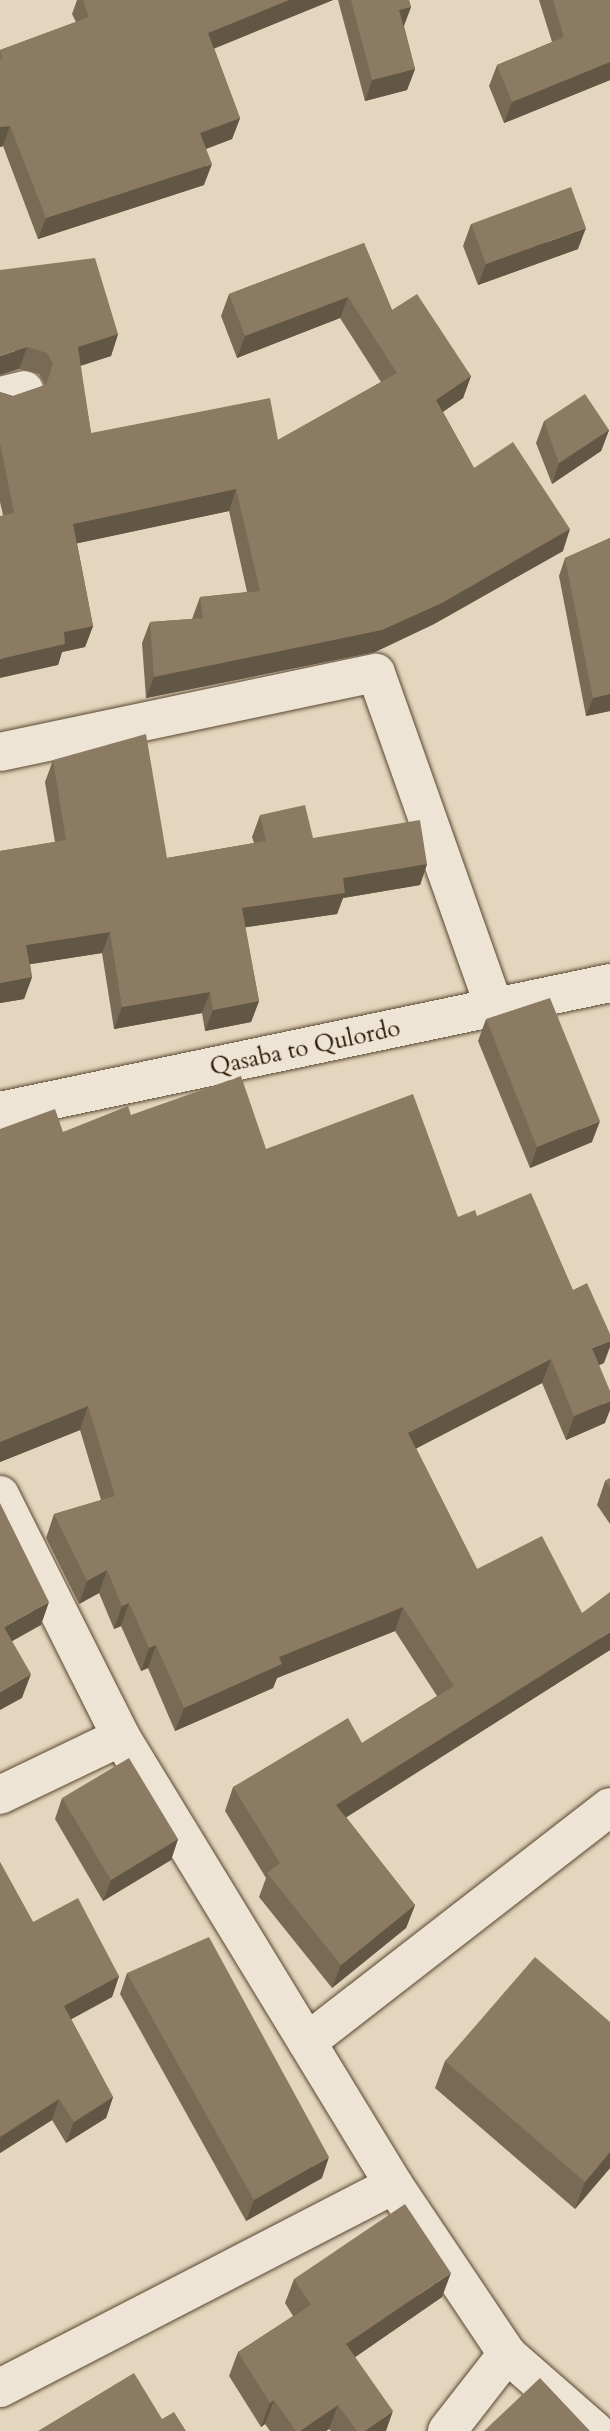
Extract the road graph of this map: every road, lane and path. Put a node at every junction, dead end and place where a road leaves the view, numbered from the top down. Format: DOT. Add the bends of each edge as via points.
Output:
graph roads {
  1 [pos="0,751"];
  2 [pos="610,983"];
  3 [pos="495,1009"];
  4 [pos="0,1111"];
  5 [pos="0,1495"];
  6 [pos="121,1737"];
  7 [pos="0,1795"];
  8 [pos="610,1807"];
  9 [pos="307,2042"];
  10 [pos="394,2185"];
  11 [pos="507,2354"];
  12 [pos="0,2388"];
  13 [pos="447,2431"];
  14 [pos="595,2431"];
  1 -- 3 [label="street" via="376,673"];
  2 -- 3 [label="street, Qasaba to Qulordo"];
  3 -- 4 [label="street, Qasaba to Qulordo"];
  5 -- 6 [label="street"];
  6 -- 7 [label="street"];
  6 -- 9 [label="street"];
  8 -- 9 [label="street"];
  9 -- 10 [label="street"];
  10 -- 11 [label="street"];
  10 -- 12 [label="street"];
  11 -- 13 [label="street"];
  11 -- 14 [label="street"];
}
